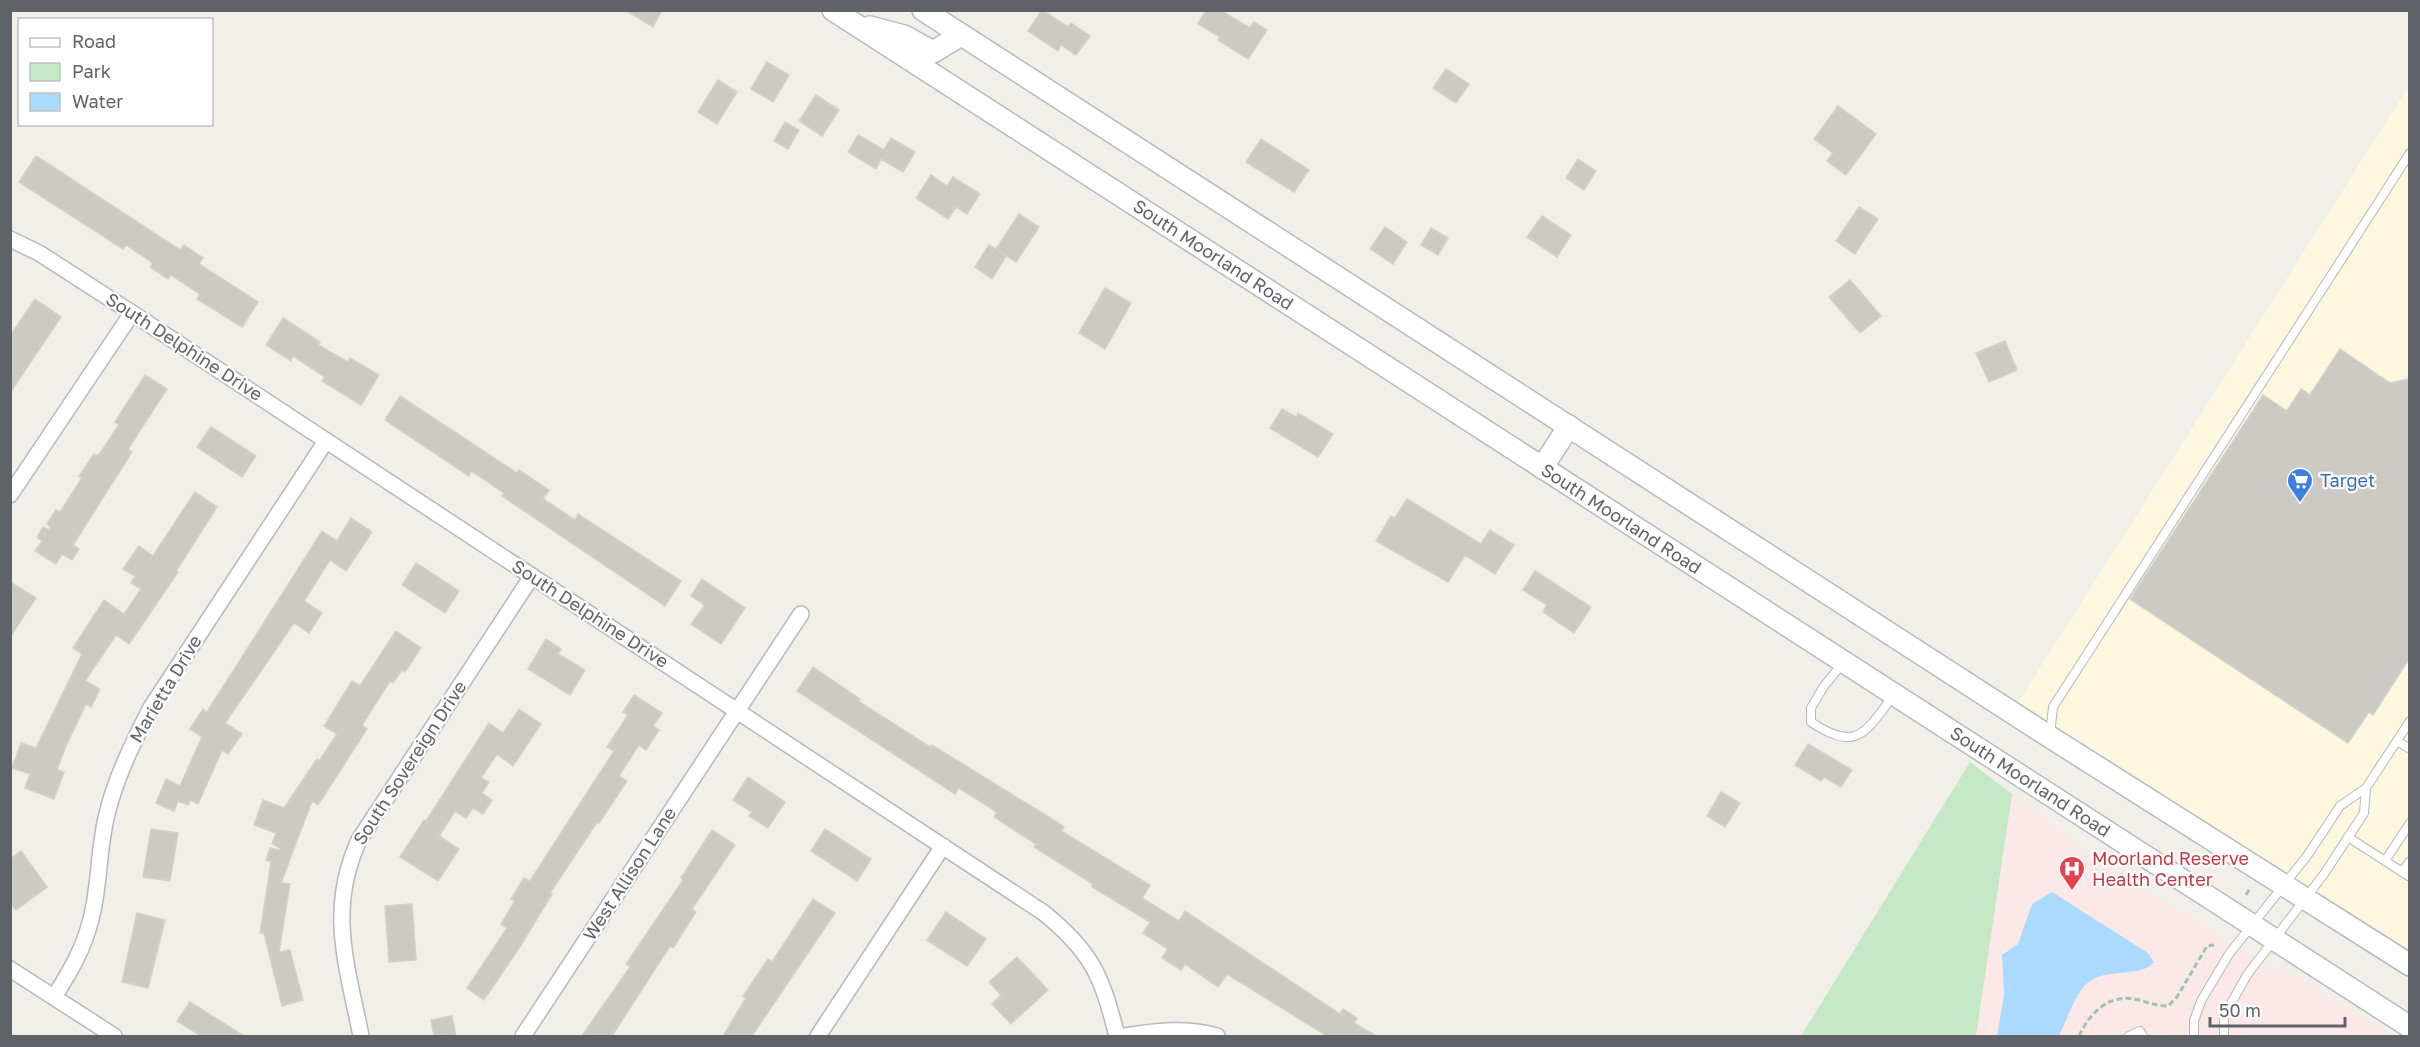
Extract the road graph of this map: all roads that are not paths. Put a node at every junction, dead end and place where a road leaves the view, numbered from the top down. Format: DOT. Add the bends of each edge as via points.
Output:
graph roads {
  1 [pos="833,10"];
  2 [pos="923,10"];
  3 [pos="852,23"];
  4 [pos="961,35"];
  5 [pos="2409,153"];
  6 [pos="10,239"];
  7 [pos="132,313"];
  8 [pos="1569,426"];
  9 [pos="326,441"];
  10 [pos="1542,468"];
  11 [pos="10,495"];
  12 [pos="532,576"];
  13 [pos="801,614"];
  14 [pos="1844,662"];
  15 [pos="1894,694"];
  16 [pos="737,711"];
  17 [pos="2409,722"];
  18 [pos="2050,737"];
  19 [pos="2397,741"];
  20 [pos="2409,748"];
  21 [pos="2366,788"];
  22 [pos="2409,823"];
  23 [pos="2348,837"];
  24 [pos="943,846"];
  25 [pos="2385,861"];
  26 [pos="2409,861"];
  27 [pos="2406,874"];
  28 [pos="2284,884"];
  29 [pos="2306,898"];
  30 [pos="2252,926"];
  31 [pos="2274,941"];
  32 [pos="2409,965"];
  33 [pos="10,969"];
  34 [pos="54,997"];
  35 [pos="2409,1027"];
  36 [pos="114,1036"];
  37 [pos="362,1036"];
  38 [pos="523,1036"];
  39 [pos="818,1036"];
  40 [pos="1117,1036"];
  41 [pos="1125,1036"];
  42 [pos="1217,1036"];
  43 [pos="2129,1036"];
  44 [pos="2143,1036"];
  45 [pos="2194,1036"];
  46 [pos="2224,1036"];
  1 -- 3 [label="main road, South Moorland Road"];
  2 -- 4 [label="main road"];
  3 -- 4 [label="main road" via="904,36 933,52"];
  3 -- 10 [label="main road, South Moorland Road"];
  4 -- 8 [label="main road"];
  5 -- 18 [label="lane" via="2053,707"];
  6 -- 7 [label="street, South Delphine Drive" via="39,252"];
  7 -- 9 [label="street, South Delphine Drive"];
  7 -- 11 [label="street"];
  8 -- 10 [label="main road"];
  8 -- 18 [label="main road"];
  9 -- 12 [label="street, South Delphine Drive"];
  9 -- 34 [label="street, Marietta Drive" via="150,708 135,737 107,815 92,917 82,949"];
  10 -- 14 [label="main road, South Moorland Road"];
  12 -- 16 [label="street, South Delphine Drive"];
  12 -- 37 [label="street, South Sovereign Drive" via="351,857 342,892 341,933"];
  13 -- 16 [label="street, West Allison Lane"];
  14 -- 15 [label="main road, South Moorland Road"];
  14 -- 15 [label="lane" via="1811,708 1811,722 1822,730 1850,738 1862,735"];
  15 -- 30 [label="main road, South Moorland Road"];
  16 -- 24 [label="street, South Delphine Drive"];
  16 -- 38 [label="street, West Allison Lane"];
  17 -- 19 [label="lane"];
  18 -- 28 [label="main road"];
  19 -- 20 [label="lane"];
  19 -- 21 [label="lane"];
  21 -- 23 [label="lane" via="2364,813"];
  21 -- 28 [label="lane" via="2340,807"];
  22 -- 25 [label="lane"];
  23 -- 25 [label="lane"];
  23 -- 29 [label="lane"];
  24 -- 39 [label="street"];
  24 -- 40 [label="street, South Delphine Drive" via="1066,931 1097,972"];
  25 -- 27 [label="lane"];
  26 -- 27 [label="lane"];
  28 -- 29 [label="main road"];
  28 -- 30 [label="lane"];
  29 -- 31 [label="lane"];
  29 -- 32 [label="main road"];
  30 -- 31 [label="main road, South Moorland Road"];
  30 -- 45 [label="lane" via="2229,954 2201,1001"];
  31 -- 35 [label="main road, South Moorland Road"];
  31 -- 46 [label="lane" via="2247,975 2224,1016"];
  33 -- 34 [label="street"];
  34 -- 36 [label="street"];
  41 -- 42 [label="street" via="1156,1031"];
  43 -- 44 [label="lane" via="2140,1031"];
}
